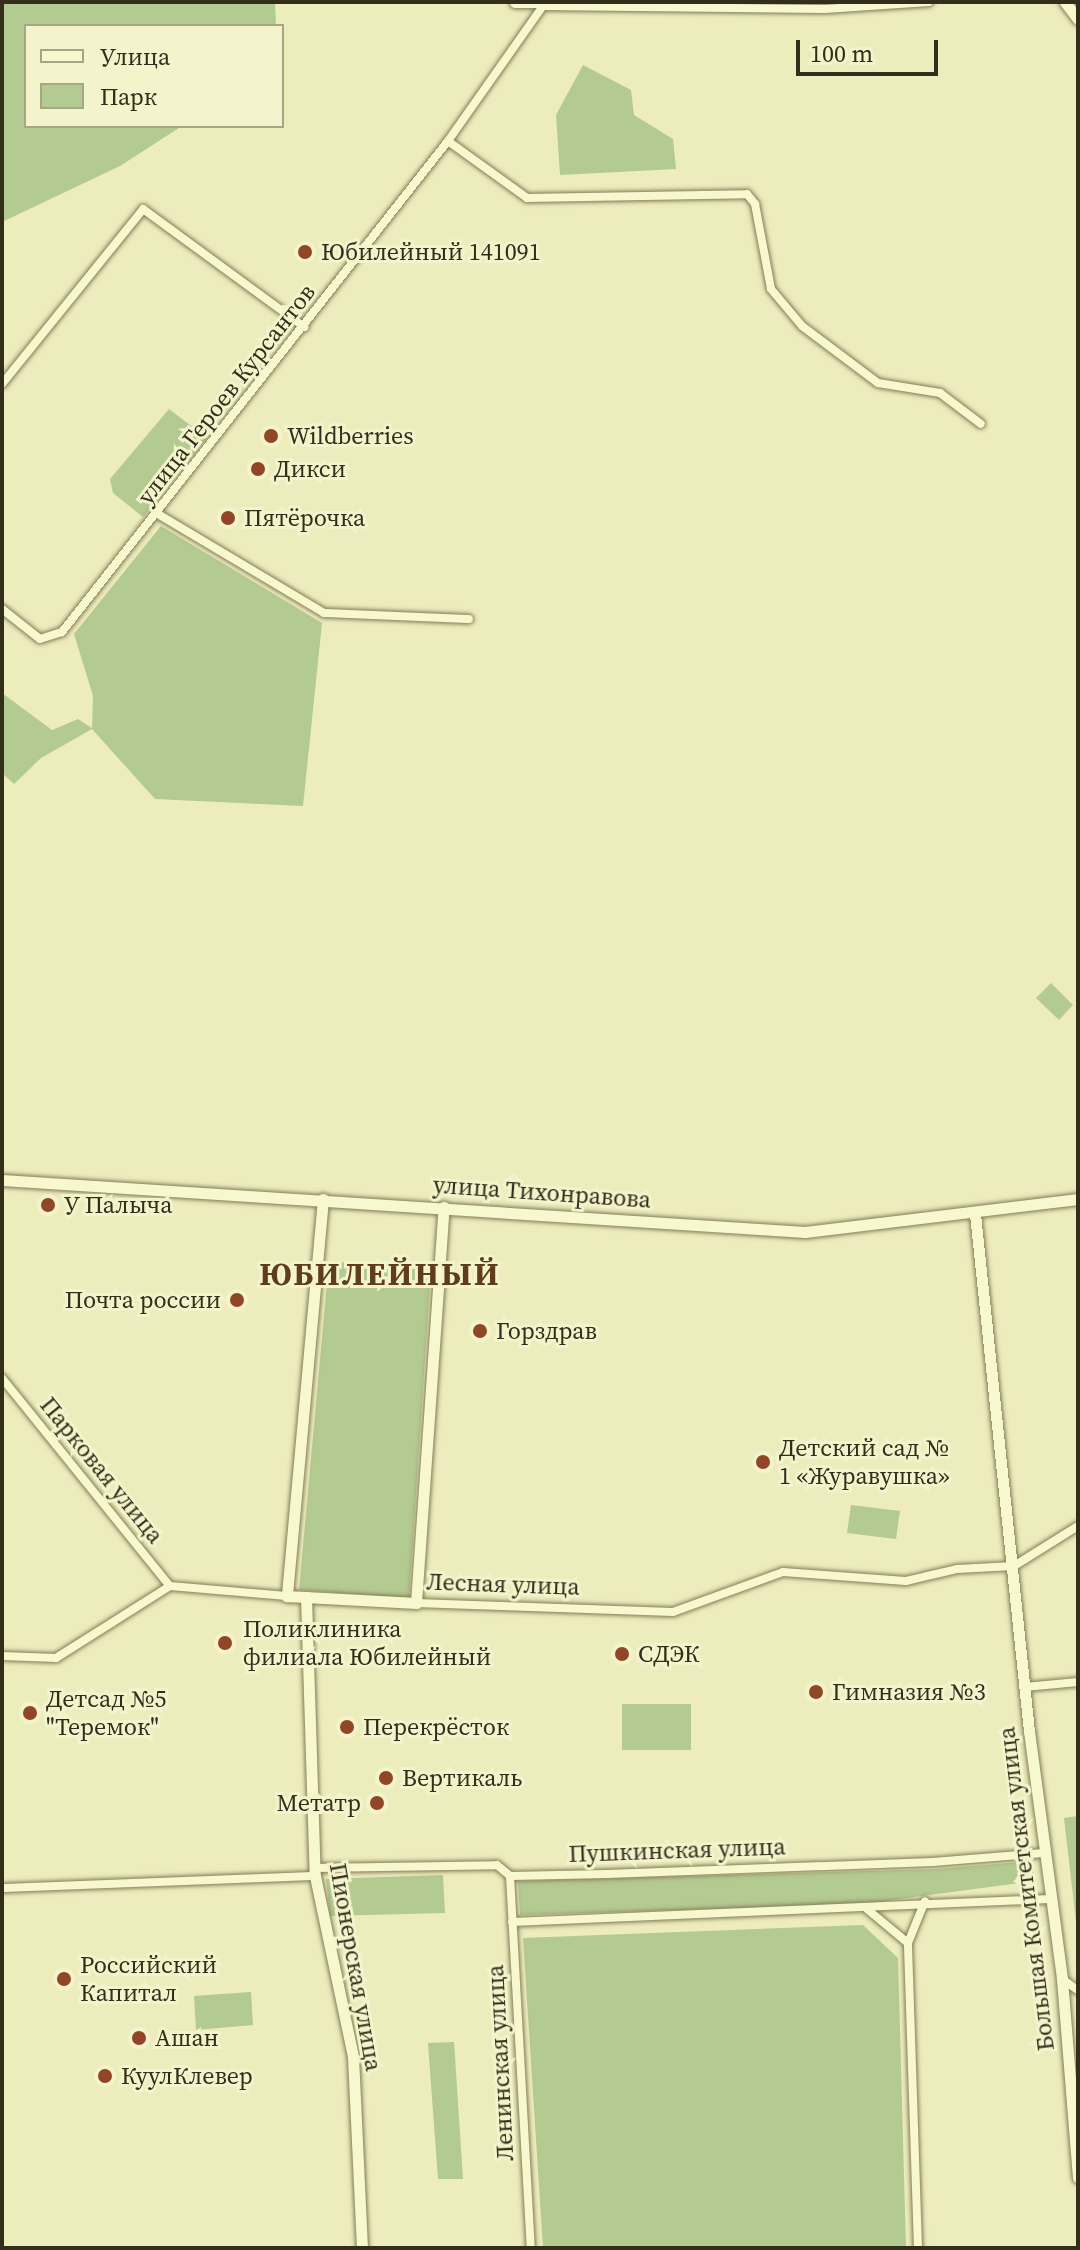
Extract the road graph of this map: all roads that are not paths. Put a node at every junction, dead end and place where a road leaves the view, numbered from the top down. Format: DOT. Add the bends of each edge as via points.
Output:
graph roads {
  1 [pos="515,2"];
  2 [pos="929,2"];
  3 [pos="547,3"];
  4 [pos="448,141"];
  5 [pos="304,327"];
  6 [pos="2,384"];
  7 [pos="981,424"];
  8 [pos="158,514"];
  9 [pos="2,609"];
  10 [pos="469,619"];
  11 [pos="2,1180"];
  12 [pos="323,1199"];
  13 [pos="1078,1199"];
  14 [pos="444,1207"];
  15 [pos="975,1214"];
  16 [pos="2,1378"];
  17 [pos="1078,1526"];
  18 [pos="1014,1566"];
  19 [pos="170,1586"];
  20 [pos="287,1596"];
  21 [pos="306,1597"];
  22 [pos="416,1603"];
  23 [pos="2,1656"];
  24 [pos="1078,1682"];
  25 [pos="1025,1687"];
  26 [pos="1044,1853"];
  27 [pos="315,1872"];
  28 [pos="510,1876"];
  29 [pos="2,1888"];
  30 [pos="1050,1899"];
  31 [pos="925,1901"];
  32 [pos="867,1909"];
  33 [pos="512,1922"];
  34 [pos="908,1943"];
  35 [pos="1062,1979"];
  36 [pos="1078,1990"];
  37 [pos="1078,2177"];
  38 [pos="362,2248"];
  39 [pos="531,2248"];
  40 [pos="918,2248"];
  1 -- 3 [label="street"];
  2 -- 3 [label="street" via="825,9"];
  3 -- 4 [label="street, улица Героев Курсантов"];
  4 -- 5 [label="street, улица Героев Курсантов"];
  4 -- 7 [label="street" via="527,198 747,194 755,204 771,289 802,326 878,383 940,393"];
  5 -- 6 [label="street" via="143,209"];
  5 -- 8 [label="street, улица Героев Курсантов"];
  8 -- 9 [label="street, улица Героев Курсантов" via="59,635 40,639"];
  8 -- 10 [label="street" via="324,613"];
  11 -- 12 [label="street, улица Тихонравова"];
  12 -- 14 [label="street, улица Тихонравова"];
  12 -- 20 [label="street"];
  13 -- 15 [label="street, улица Тихонравова"];
  14 -- 15 [label="street, улица Тихонравова" via="805,1232"];
  14 -- 22 [label="street"];
  15 -- 18 [label="street, Большая Комитетская улица"];
  16 -- 19 [label="street, Парковая улица"];
  17 -- 18 [label="street"];
  18 -- 22 [label="street, Лесная улица" via="957,1569 906,1581 783,1572 673,1612"];
  18 -- 25 [label="street, Большая Комитетская улица"];
  19 -- 20 [label="street, Лесная улица"];
  19 -- 23 [label="street" via="56,1658"];
  20 -- 21 [label="street, Лесная улица"];
  21 -- 22 [label="street, Лесная улица"];
  21 -- 27 [label="street, Пионерская улица"];
  24 -- 25 [label="street"];
  25 -- 26 [label="street, Большая Комитетская улица"];
  26 -- 28 [label="street, Пушкинская улица" via="933,1862"];
  26 -- 30 [label="street, Большая Комитетская улица"];
  27 -- 28 [label="street, Пушкинская улица" via="497,1865"];
  27 -- 29 [label="street, Пушкинская улица"];
  27 -- 38 [label="street, Пионерская улица" via="353,2057"];
  28 -- 33 [label="street, Ленинская улица"];
  30 -- 31 [label="street"];
  30 -- 35 [label="street, Большая Комитетская улица"];
  31 -- 32 [label="street"];
  31 -- 34 [label="street"];
  32 -- 33 [label="street"];
  32 -- 34 [label="street"];
  33 -- 39 [label="street, Ленинская улица"];
  34 -- 40 [label="street"];
  35 -- 36 [label="street"];
  35 -- 37 [label="street, Большая Комитетская улица"];
}
